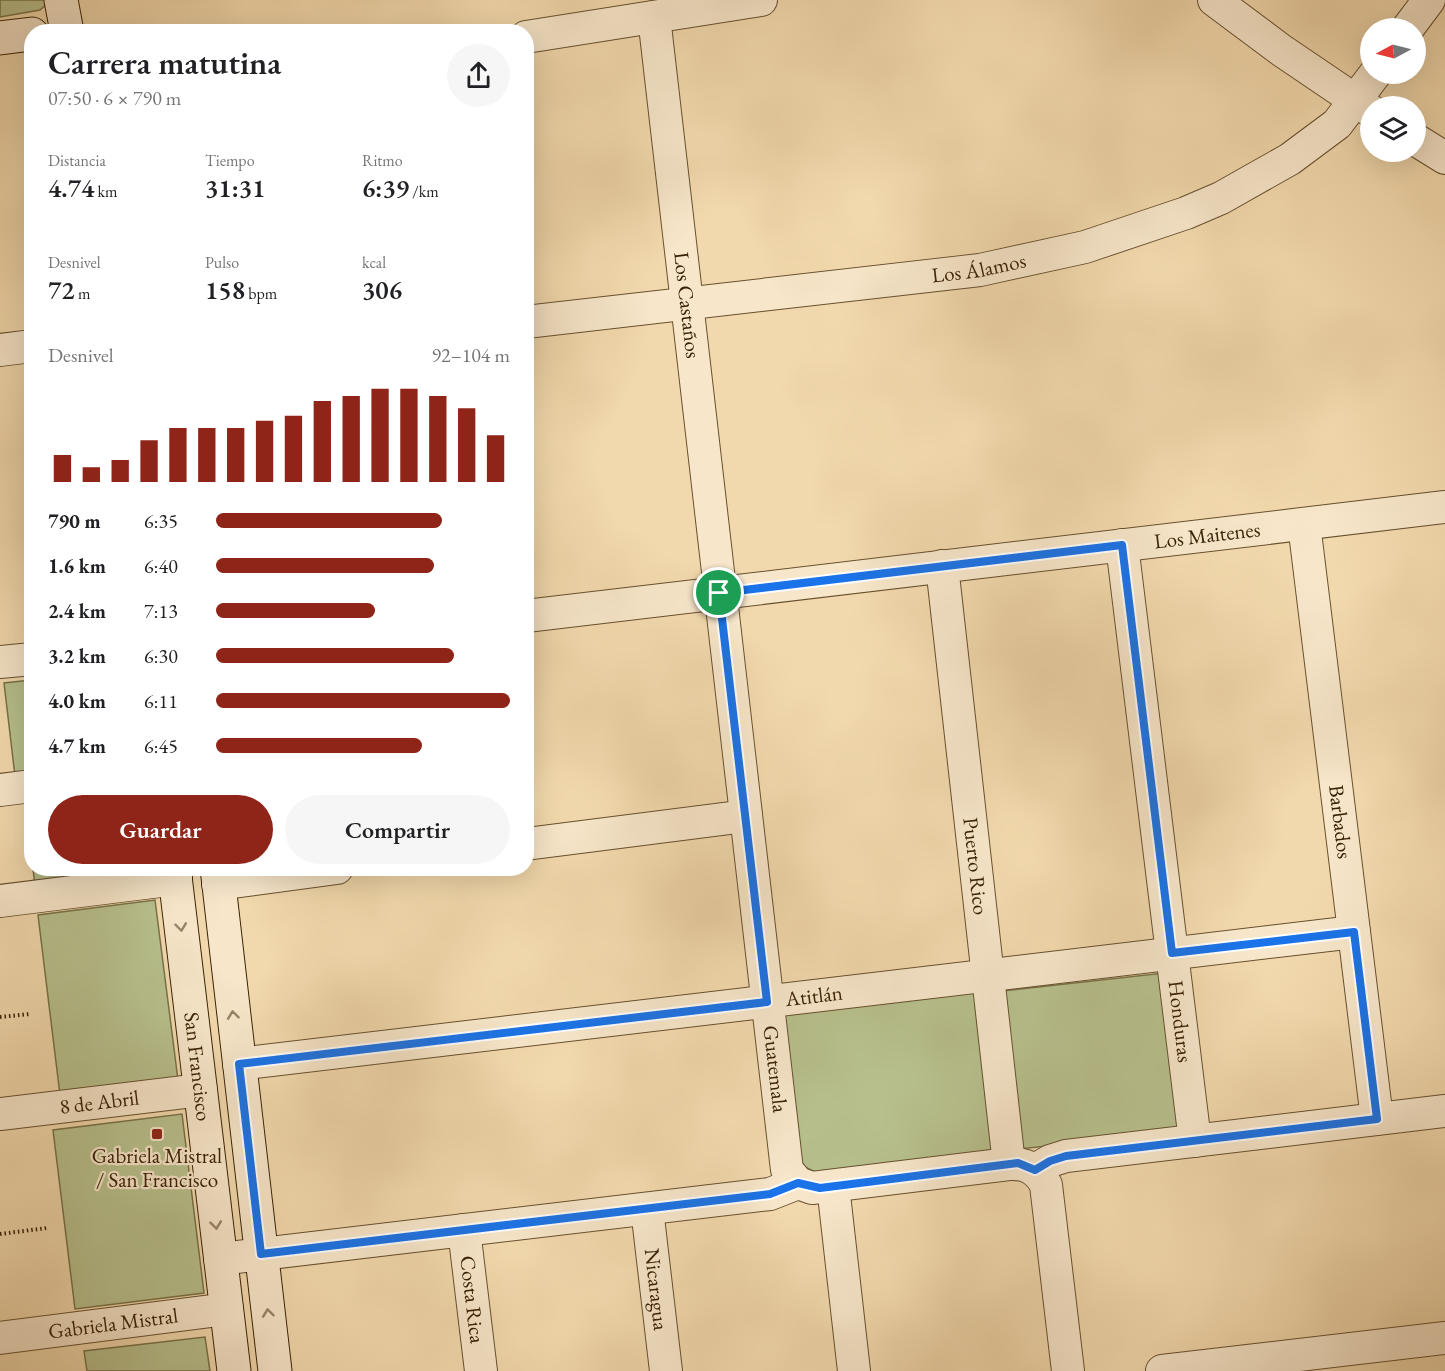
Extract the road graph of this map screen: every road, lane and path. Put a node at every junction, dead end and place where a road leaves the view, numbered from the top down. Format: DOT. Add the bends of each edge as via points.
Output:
graph roads {
  1 [pos="761,0"];
  2 [pos="1214,0"];
  3 [pos="1429,0"];
  4 [pos="654,17"];
  5 [pos="1416,18"];
  6 [pos="24,35"];
  7 [pos="534,36"];
  8 [pos="0,38"];
  9 [pos="1360,104"];
  10 [pos="1360,108"];
  11 [pos="1426,146"];
  12 [pos="1445,158"];
  13 [pos="686,303"];
  14 [pos="534,321"];
  15 [pos="24,347"];
  16 [pos="0,350"];
  17 [pos="1445,507"];
  18 [pos="1304,524"];
  19 [pos="1122,545"];
  20 [pos="942,566"];
  21 [pos="719,593"];
  22 [pos="534,615"];
  23 [pos="24,660"];
  24 [pos="0,662"];
  25 [pos="24,787"];
  26 [pos="0,790"];
  27 [pos="746,816"];
  28 [pos="534,843"];
  29 [pos="162,876"];
  30 [pos="175,876"];
  31 [pos="218,876"];
  32 [pos="0,901"];
  33 [pos="1354,932"];
  34 [pos="1172,953"];
  35 [pos="987,975"];
  36 [pos="767,1002"];
  37 [pos="30,1014"];
  38 [pos="0,1017"];
  39 [pos="239,1064"];
  40 [pos="201,1090"];
  41 [pos="1445,1111"];
  42 [pos="0,1114"];
  43 [pos="1377,1119"];
  44 [pos="1196,1141"];
  45 [pos="1022,1167"];
  46 [pos="798,1183"];
  47 [pos="833,1186"];
  48 [pos="647,1209"];
  49 [pos="46,1228"];
  50 [pos="464,1230"];
  51 [pos="0,1234"];
  52 [pos="261,1254"];
  53 [pos="220,1259"];
  54 [pos="226,1309"];
  55 [pos="0,1338"];
  56 [pos="1445,1338"];
  57 [pos="234,1371"];
  58 [pos="275,1371"];
  59 [pos="481,1371"];
  60 [pos="666,1371"];
  61 [pos="854,1371"];
  62 [pos="1068,1371"];
  63 [pos="1162,1371"];
  1 -- 4 [label="street"];
  2 -- 9 [label="street"];
  3 -- 5 [label="street"];
  4 -- 7 [label="street"];
  4 -- 13 [label="street, Los Castaños"];
  6 -- 8 [label="main road"];
  10 -- 13 [label="street, Los Álamos" via="1313,143 1238,189 1186,213 1085,248 980,270"];
  11 -- 12 [label="street"];
  13 -- 14 [label="street, Los Álamos"];
  13 -- 21 [label="street, Los Castaños"];
  15 -- 16 [label="street"];
  17 -- 18 [label="street, Los Maitenes"];
  18 -- 19 [label="street, Los Maitenes"];
  18 -- 33 [label="street, Barbados"];
  19 -- 20 [label="street, Los Maitenes"];
  19 -- 34 [label="street, Honduras"];
  20 -- 21 [label="street, Los Maitenes"];
  20 -- 35 [label="street, Puerto Rico"];
  21 -- 22 [label="street, Los Maitenes"];
  21 -- 27 [label="street, Guatemala"];
  23 -- 24 [label="street"];
  25 -- 26 [label="street"];
  27 -- 28 [label="street"];
  27 -- 36 [label="street, Guatemala"];
  29 -- 32 [label="street"];
  30 -- 40 [label="main road, San Francisco, one-way"];
  39 -- 31 [label="main road, San Francisco, one-way"];
  33 -- 34 [label="street, Atitlán"];
  33 -- 43 [label="street, Barbados"];
  34 -- 35 [label="street, Atitlán"];
  34 -- 44 [label="street, Honduras"];
  35 -- 36 [label="street, Atitlán"];
  35 -- 45 [label="street, Puerto Rico"];
  36 -- 39 [label="street, Atitlán"];
  36 -- 46 [label="street, Guatemala" via="784,1161"];
  37 -- 38 [label="path"];
  39 -- 52 [label="main road, San Francisco"];
  40 -- 42 [label="street, 8 de Abril"];
  40 -- 53 [label="main road, San Francisco, one-way"];
  41 -- 43 [label="street"];
  43 -- 44 [label="street"];
  44 -- 45 [label="street" via="1066,1156"];
  45 -- 47 [label="street"];
  45 -- 62 [label="street, Puerto Rico" via="1046,1185"];
  46 -- 47 [label="street" via="812,1188"];
  46 -- 48 [label="street" via="770,1194"];
  47 -- 61 [label="street"];
  48 -- 50 [label="street"];
  48 -- 60 [label="street, Nicaragua"];
  49 -- 51 [label="path"];
  50 -- 52 [label="street"];
  50 -- 59 [label="street, Costa Rica"];
  52 -- 53 [label="street"];
  58 -- 52 [label="main road, San Francisco, one-way"];
  53 -- 54 [label="main road, San Francisco"];
  54 -- 55 [label="street, Gabriela Mistral"];
  54 -- 57 [label="main road, San Francisco"];
  56 -- 63 [label="street"];
}
